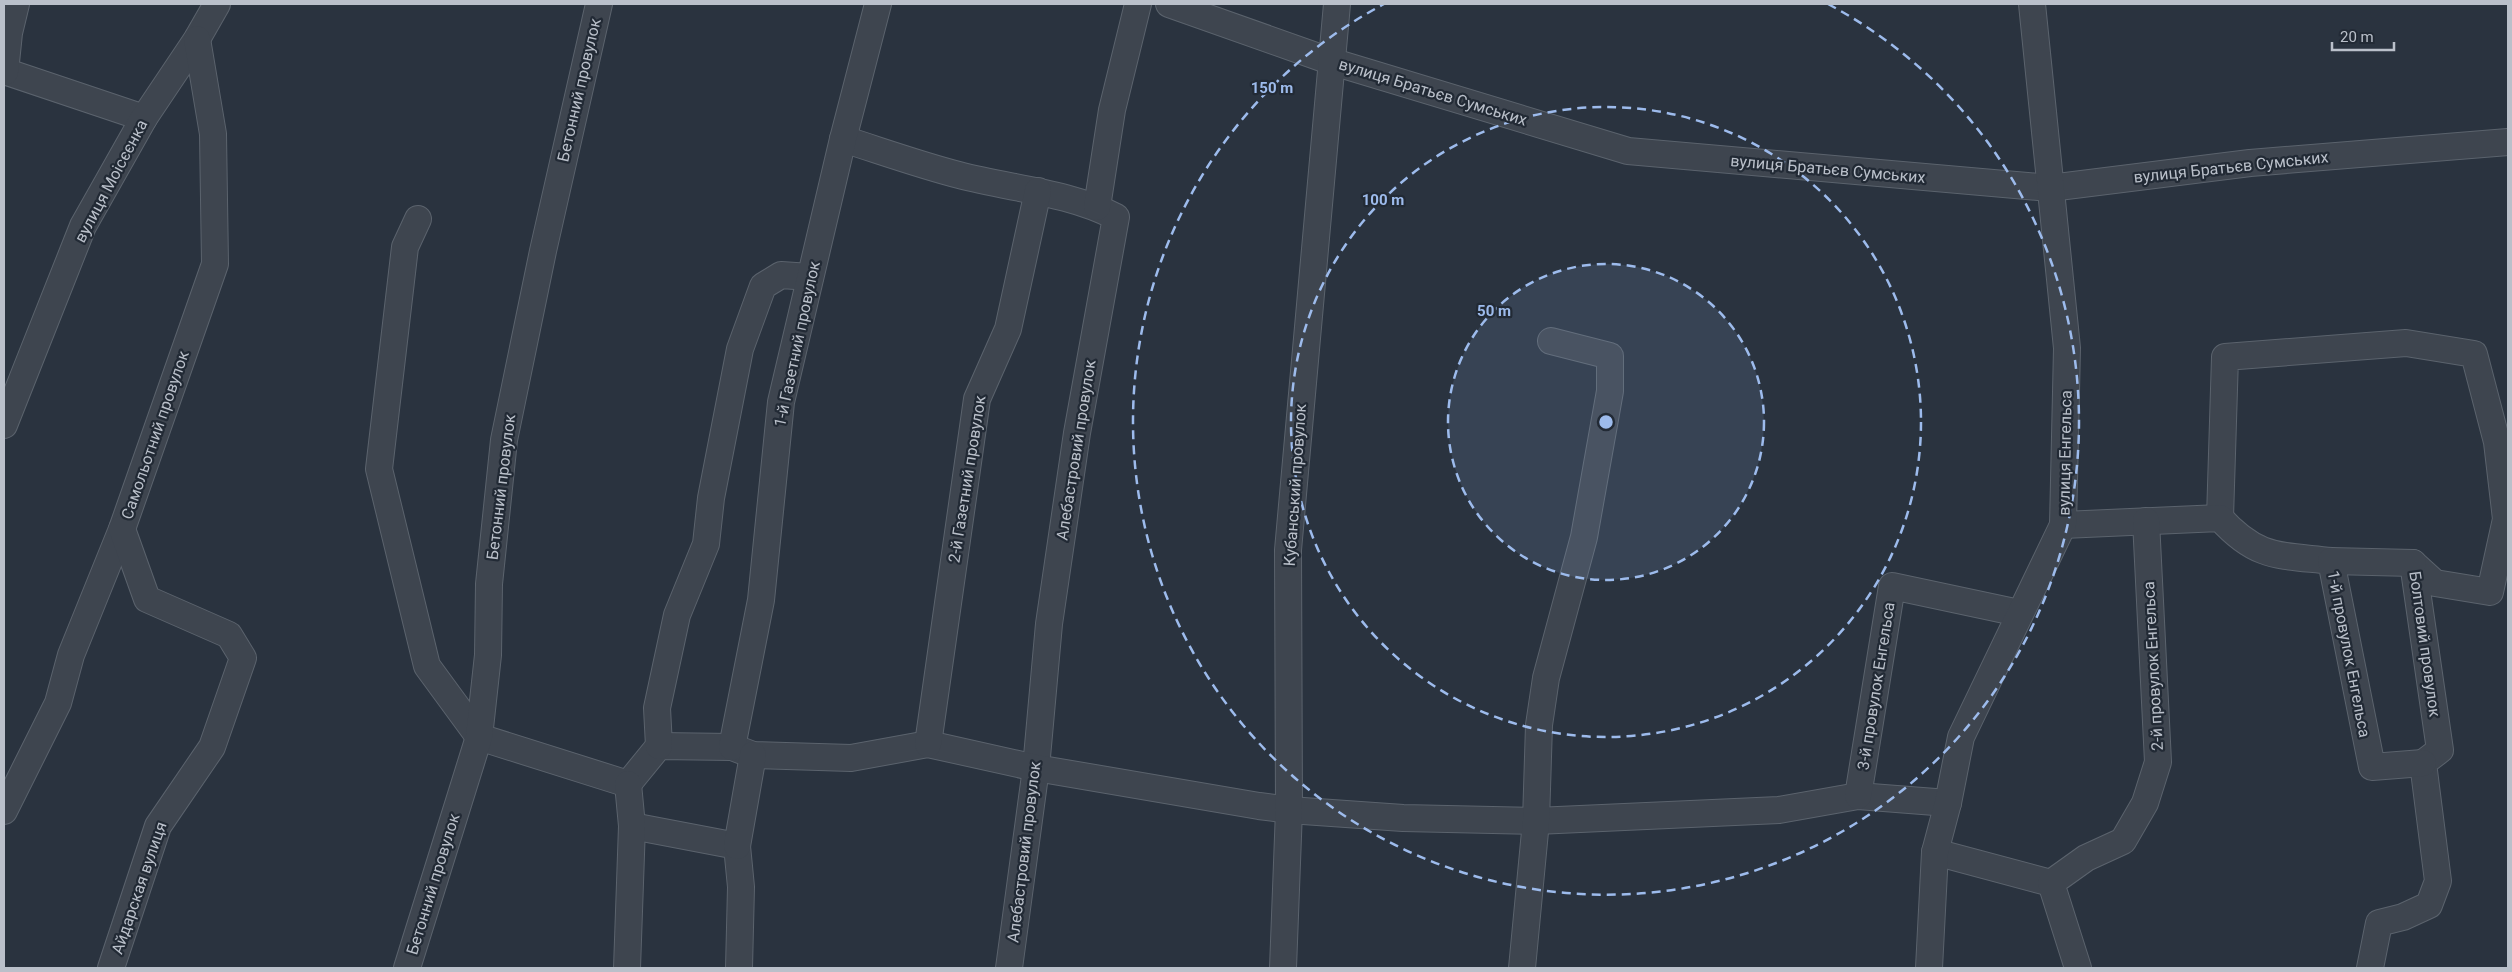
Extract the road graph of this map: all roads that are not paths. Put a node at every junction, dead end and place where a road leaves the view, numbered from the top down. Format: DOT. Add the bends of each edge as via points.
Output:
graph roads {
  1 [pos="16,4"];
  2 [pos="217,4"];
  3 [pos="599,4"];
  4 [pos="878,4"];
  5 [pos="1138,4"];
  6 [pos="1168,4"];
  7 [pos="1336,4"];
  8 [pos="2032,4"];
  9 [pos="197,39"];
  10 [pos="1330,61"];
  11 [pos="5,71"];
  12 [pos="144,118"];
  13 [pos="843,139"];
  14 [pos="2508,142"];
  15 [pos="2050,188"];
  16 [pos="1038,191"];
  17 [pos="1097,207"];
  18 [pos="418,219"];
  19 [pos="810,277"];
  20 [pos="1551,340"];
  21 [pos="11,388"];
  22 [pos="4,425"];
  23 [pos="2220,518"];
  24 [pos="2146,521"];
  25 [pos="2063,525"];
  26 [pos="122,529"];
  27 [pos="2330,561"];
  28 [pos="2413,563"];
  29 [pos="2019,613"];
  30 [pos="478,736"];
  31 [pos="928,744"];
  32 [pos="659,746"];
  33 [pos="742,751"];
  34 [pos="2423,763"];
  35 [pos="1036,768"];
  36 [pos="628,784"];
  37 [pos="1858,796"];
  38 [pos="1948,803"];
  39 [pos="1289,810"];
  40 [pos="4,811"];
  41 [pos="1536,821"];
  42 [pos="632,826"];
  43 [pos="736,846"];
  44 [pos="1935,852"];
  45 [pos="2051,883"];
  46 [pos="112,968"];
  47 [pos="407,968"];
  48 [pos="627,968"];
  49 [pos="739,968"];
  50 [pos="1009,968"];
  51 [pos="1283,968"];
  52 [pos="1522,968"];
  53 [pos="1929,968"];
  54 [pos="2078,968"];
  55 [pos="2370,968"];
  1 -- 11 [label="street" via="8,33"];
  2 -- 9 [label="street, вулиця Моісєєнка"];
  3 -- 30 [label="street, Бетонний провулок" via="504,440 490,584 488,655"];
  4 -- 13 [label="street, 1-й Газетний провулок"];
  5 -- 17 [label="street" via="1112,110"];
  6 -- 10 [label="street, вулиця Братьєв Сумських"];
  7 -- 10 [label="street, Кубанський провулок"];
  8 -- 15 [label="street, вулиця Енгельса"];
  9 -- 12 [label="street, вулиця Моісєєнка"];
  9 -- 26 [label="street, Самольотний провулок" via="213,134 215,264"];
  10 -- 15 [label="street, вулиця Братьєв Сумських" via="1628,151"];
  10 -- 39 [label="street, Кубанський провулок" via="1288,550"];
  11 -- 12 [label="street"];
  12 -- 21 [label="street, вулиця Моісєєнка" via="84,226"];
  13 -- 16 [label="street, Алебастровий провулок" via="959,175"];
  13 -- 19 [label="street, 1-й Газетний провулок"];
  14 -- 15 [label="street, вулиця Братьєв Сумських" via="2250,163"];
  15 -- 25 [label="street, вулиця Енгельса" via="2067,348"];
  16 -- 17 [label="street, Алебастровий провулок"];
  16 -- 31 [label="street, 2-й Газетний провулок" via="1008,329 977,399"];
  17 -- 35 [label="street, Алебастровий провулок" via="1116,218 1077,433 1048,624"];
  18 -- 30 [label="street" via="405,246 379,469 427,666"];
  19 -- 32 [label="street" via="781,275 763,286 740,349 711,498 706,544 677,615 657,708"];
  19 -- 33 [label="street, 1-й Газетний провулок" via="781,402"];
  20 -- 41 [label="street" via="1610,356 1610,392 1584,537 1546,678 1539,725"];
  21 -- 22 [label="street, вулиця Моісєєнка"];
  23 -- 24 [label="street"];
  23 -- 27 [label="street, 1-й провулок Енгельса" via="2236,536 2267,554"];
  23 -- 28 [label="street, Болтовий провулок" via="2225,357 2406,343 2474,354 2497,442 2506,519 2490,592 2435,583"];
  24 -- 25 [label="street"];
  24 -- 45 [label="street, 2-й провулок Енгельса" via="2158,762 2145,802 2123,840 2086,858"];
  25 -- 29 [label="street, вулиця Енгельса"];
  26 -- 40 [label="street, Самольотний провулок" via="72,655 58,703"];
  26 -- 46 [label="street, Айдарская вулиця" via="146,599 230,635 243,658 212,747 158,826"];
  27 -- 28 [label="street"];
  27 -- 34 [label="street, 1-й провулок Енгельса" via="2372,767"];
  28 -- 34 [label="street, Болтовий провулок" via="2440,750"];
  29 -- 37 [label="street, 3-й провулок Енгельса" via="1892,586"];
  29 -- 38 [label="street, вулиця Енгельса" via="1961,737"];
  30 -- 36 [label="street"];
  30 -- 47 [label="street, Бетонний провулок"];
  31 -- 33 [label="street" via="851,758"];
  31 -- 35 [label="street"];
  32 -- 33 [label="street"];
  32 -- 36 [label="street"];
  33 -- 43 [label="street, 1-й Газетний провулок"];
  34 -- 55 [label="street" via="2438,881 2429,904 2403,917 2380,923"];
  35 -- 39 [label="street"];
  35 -- 50 [label="street, Алебастровий провулок"];
  36 -- 42 [label="street"];
  37 -- 38 [label="street"];
  37 -- 41 [label="street" via="1779,810"];
  38 -- 44 [label="street, вулиця Енгельса"];
  39 -- 41 [label="street" via="1403,818"];
  39 -- 51 [label="street, Кубанський провулок"];
  41 -- 52 [label="street"];
  42 -- 43 [label="street"];
  42 -- 48 [label="street"];
  43 -- 49 [label="street" via="740,887"];
  44 -- 45 [label="street"];
  44 -- 53 [label="street, вулиця Енгельса"];
  45 -- 54 [label="street"];
}
